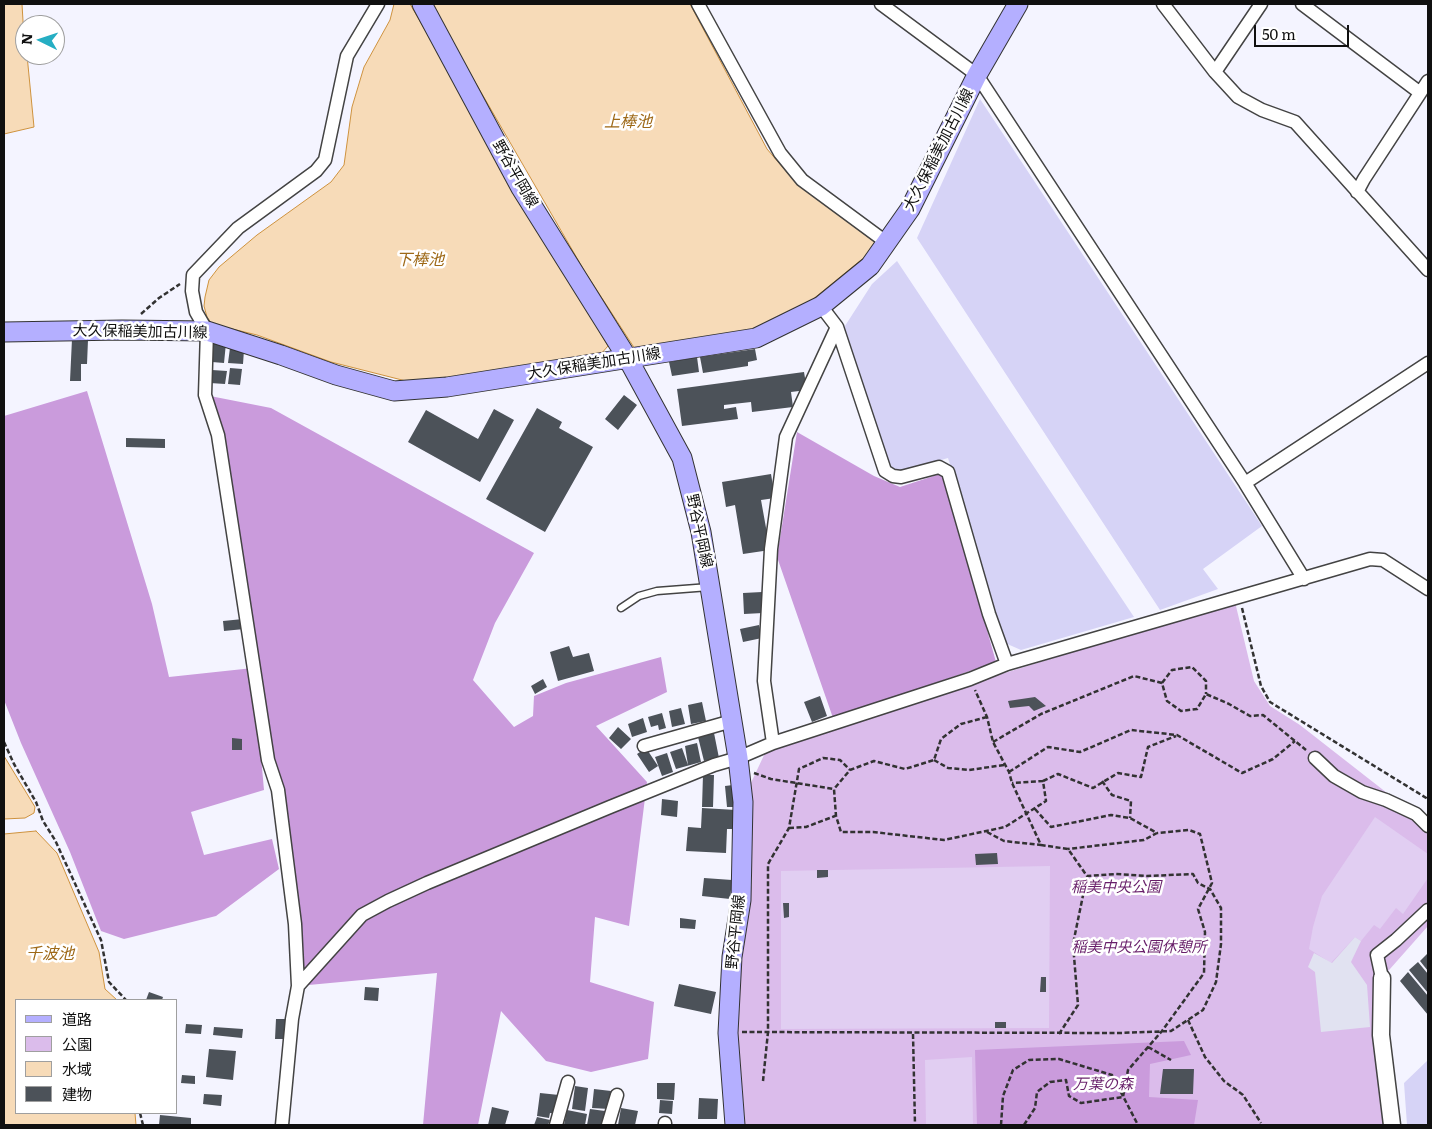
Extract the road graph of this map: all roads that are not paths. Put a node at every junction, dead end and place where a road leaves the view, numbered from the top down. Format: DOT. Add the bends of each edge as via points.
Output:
graph roads {
  1 [pos="378,4"];
  2 [pos="422,4"];
  3 [pos="698,4"];
  4 [pos="881,4"];
  5 [pos="1018,4"];
  6 [pos="1163,4"];
  7 [pos="1261,4"];
  8 [pos="1302,4"];
  9 [pos="1215,72"];
  10 [pos="977,75"];
  11 [pos="1428,81"];
  12 [pos="1419,92"];
  13 [pos="1357,192"];
  14 [pos="886,242"];
  15 [pos="1428,270"];
  16 [pos="821,306"];
  17 [pos="837,327"];
  18 [pos="207,331"];
  19 [pos="4,332"];
  20 [pos="628,359"];
  21 [pos="1428,363"];
  22 [pos="1245,483"];
  23 [pos="1304,579"];
  24 [pos="710,587"];
  25 [pos="1428,589"];
  26 [pos="621,608"];
  27 [pos="1007,664"];
  28 [pos="732,721"];
  29 [pos="773,743"];
  30 [pos="644,746"];
  31 [pos="1315,758"];
  32 [pos="742,764"];
  33 [pos="1428,826"];
  34 [pos="1428,910"];
  35 [pos="1382,978"];
  36 [pos="298,986"];
  37 [pos="568,1082"];
  38 [pos="617,1095"];
  39 [pos="282,1125"];
  40 [pos="556,1125"];
  41 [pos="608,1125"];
  42 [pos="736,1125"];
  43 [pos="1392,1125"];
  1 -- 18 [label="street" via="347,56 325,160 316,171 238,228 193,274 196,312"];
  2 -- 20 [label="main road, 野谷平岡線" via="521,188"];
  3 -- 14 [label="street" via="780,153 802,180"];
  4 -- 10 [label="street"];
  5 -- 10 [label="main road, 大久保稲美加古川線"];
  6 -- 9 [label="street"];
  7 -- 9 [label="street"];
  8 -- 12 [label="street"];
  9 -- 13 [label="street" via="1238,97 1295,122"];
  10 -- 14 [label="main road, 大久保稲美加古川線" via="910,209"];
  10 -- 22 [label="street"];
  11 -- 12 [label="street"];
  12 -- 13 [label="street"];
  13 -- 15 [label="street"];
  14 -- 16 [label="main road, 大久保稲美加古川線" via="870,266"];
  16 -- 17 [label="street"];
  16 -- 20 [label="main road, 大久保稲美加古川線" via="756,338"];
  17 -- 27 [label="street" via="885,471 901,477 939,467 948,472 989,614"];
  17 -- 29 [label="street" via="786,437 771,549 764,681"];
  18 -- 19 [label="main road, 大久保稲美加古川線"];
  18 -- 20 [label="main road, 大久保稲美加古川線" via="394,391 447,387"];
  18 -- 36 [label="street" via="204,395 218,435 268,760 278,790 295,924"];
  20 -- 24 [label="main road, 野谷平岡線" via="682,458 702,532"];
  21 -- 22 [label="street"];
  22 -- 23 [label="street"];
  23 -- 25 [label="street" via="1370,559 1383,560"];
  23 -- 27 [label="street"];
  24 -- 26 [label="lane" via="657,591 639,596"];
  24 -- 28 [label="main road, 野谷平岡線"];
  27 -- 29 [label="street"];
  28 -- 30 [label="street"];
  28 -- 32 [label="main road, 野谷平岡線"];
  29 -- 32 [label="street"];
  31 -- 33 [label="street" via="1334,776 1362,792 1416,814"];
  32 -- 36 [label="street" via="714,765 388,901 362,915"];
  32 -- 42 [label="main road, 野谷平岡線" via="740,900 732,957 728,1033"];
  34 -- 35 [label="street" via="1377,955"];
  35 -- 43 [label="street" via="1381,1035"];
  36 -- 39 [label="street"];
  37 -- 40 [label="street"];
  38 -- 41 [label="street"];
}
